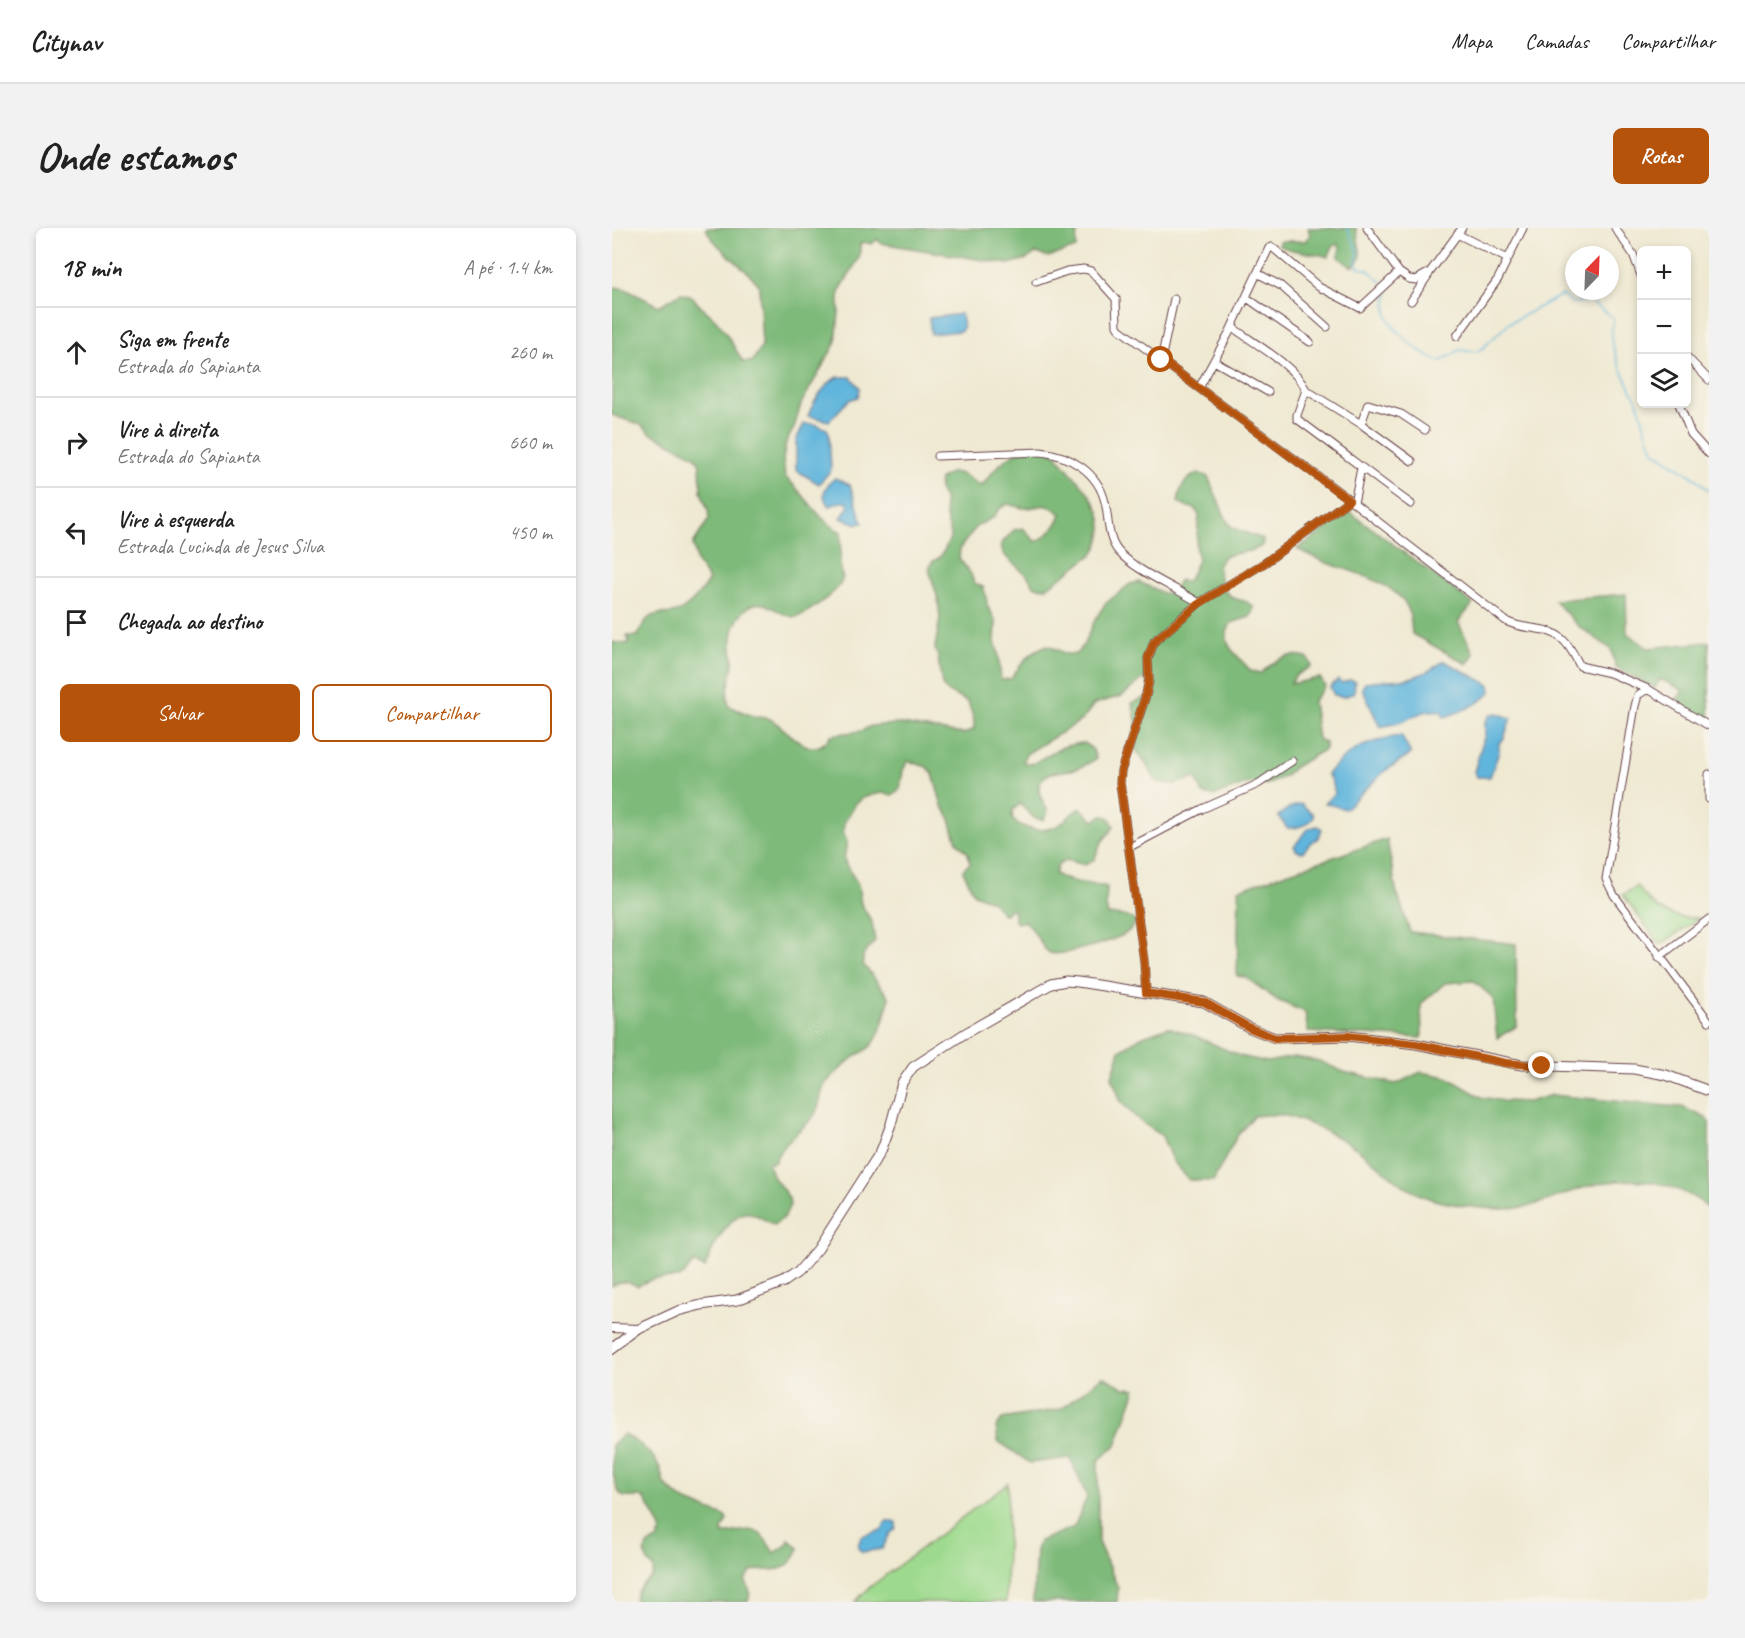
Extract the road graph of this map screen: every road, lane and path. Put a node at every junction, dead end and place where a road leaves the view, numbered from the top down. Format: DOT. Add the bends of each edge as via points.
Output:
graph roads {
  1 [pos="1367,228"];
  2 [pos="1523,228"];
  3 [pos="1615,228"];
  4 [pos="1460,231"];
  5 [pos="1508,259"];
  6 [pos="1637,266"];
  7 [pos="1433,267"];
  8 [pos="1399,272"];
  9 [pos="1257,273"];
  10 [pos="1036,282"];
  11 [pos="1247,298"];
  12 [pos="1174,299"];
  13 [pos="1411,301"];
  14 [pos="1232,327"];
  15 [pos="1327,327"];
  16 [pos="1457,336"];
  17 [pos="1310,342"];
  18 [pos="1161,360"];
  19 [pos="1214,361"];
  20 [pos="1691,361"];
  21 [pos="1709,380"];
  22 [pos="1199,388"];
  23 [pos="1306,390"];
  24 [pos="1268,392"];
  25 [pos="1681,408"];
  26 [pos="1361,424"];
  27 [pos="1425,430"];
  28 [pos="1709,454"];
  29 [pos="938,456"];
  30 [pos="1412,460"];
  31 [pos="1361,468"];
  32 [pos="1352,502"];
  33 [pos="1411,504"];
  34 [pos="1200,603"];
  35 [pos="1647,689"];
  36 [pos="1709,726"];
  37 [pos="1292,761"];
  38 [pos="1709,774"];
  39 [pos="1709,799"];
  40 [pos="1128,848"];
  41 [pos="1709,919"];
  42 [pos="1659,957"];
  43 [pos="1146,993"];
  44 [pos="1709,1021"];
  45 [pos="1709,1091"];
  46 [pos="612,1328"];
  47 [pos="639,1329"];
  48 [pos="612,1349"];
  1 -- 8 [label="street"];
  2 -- 5 [label="street"];
  3 -- 6 [label="street"];
  4 -- 5 [label="street"];
  4 -- 7 [label="street"];
  5 -- 16 [label="street"];
  7 -- 8 [label="street" via="1416,280"];
  7 -- 13 [label="street"];
  8 -- 9 [label="street" via="1359,308 1318,287 1272,247"];
  9 -- 11 [label="street"];
  9 -- 15 [label="street" via="1281,286"];
  10 -- 18 [label="street" via="1067,271 1091,271 1116,299 1118,327"];
  11 -- 14 [label="street"];
  11 -- 17 [label="street"];
  12 -- 18 [label="street"];
  14 -- 19 [label="street"];
  14 -- 23 [label="street" via="1294,374"];
  18 -- 22 [label="street"];
  19 -- 22 [label="street"];
  19 -- 24 [label="street"];
  20 -- 21 [label="street"];
  22 -- 32 [label="street"];
  23 -- 26 [label="street"];
  23 -- 31 [label="street" via="1297,419"];
  25 -- 28 [label="street" via="1691,434"];
  26 -- 27 [label="street" via="1368,404 1401,414"];
  26 -- 30 [label="street"];
  29 -- 34 [label="street" via="1041,452 1072,460 1095,480 1112,540 1120,553"];
  31 -- 32 [label="street"];
  31 -- 33 [label="street"];
  32 -- 34 [label="street"];
  32 -- 35 [label="street" via="1506,621 1554,633 1566,643 1580,666 1610,673"];
  34 -- 40 [label="street" via="1158,638 1148,658 1146,695 1121,771"];
  35 -- 36 [label="street"];
  35 -- 42 [label="street" via="1638,694 1635,706 1606,879"];
  37 -- 40 [label="street" via="1258,784"];
  38 -- 39 [label="street"];
  40 -- 43 [label="street"];
  41 -- 42 [label="street"];
  42 -- 44 [label="street"];
  43 -- 45 [label="main road" via="1204,1002 1275,1038 1348,1036 1416,1044 1522,1065 1634,1069"];
  43 -- 47 [label="main road" via="1078,982 1051,984 913,1067 902,1083 880,1151 818,1249 801,1268 759,1292 678,1311"];
  46 -- 47 [label="street"];
  47 -- 48 [label="main road"];
}
